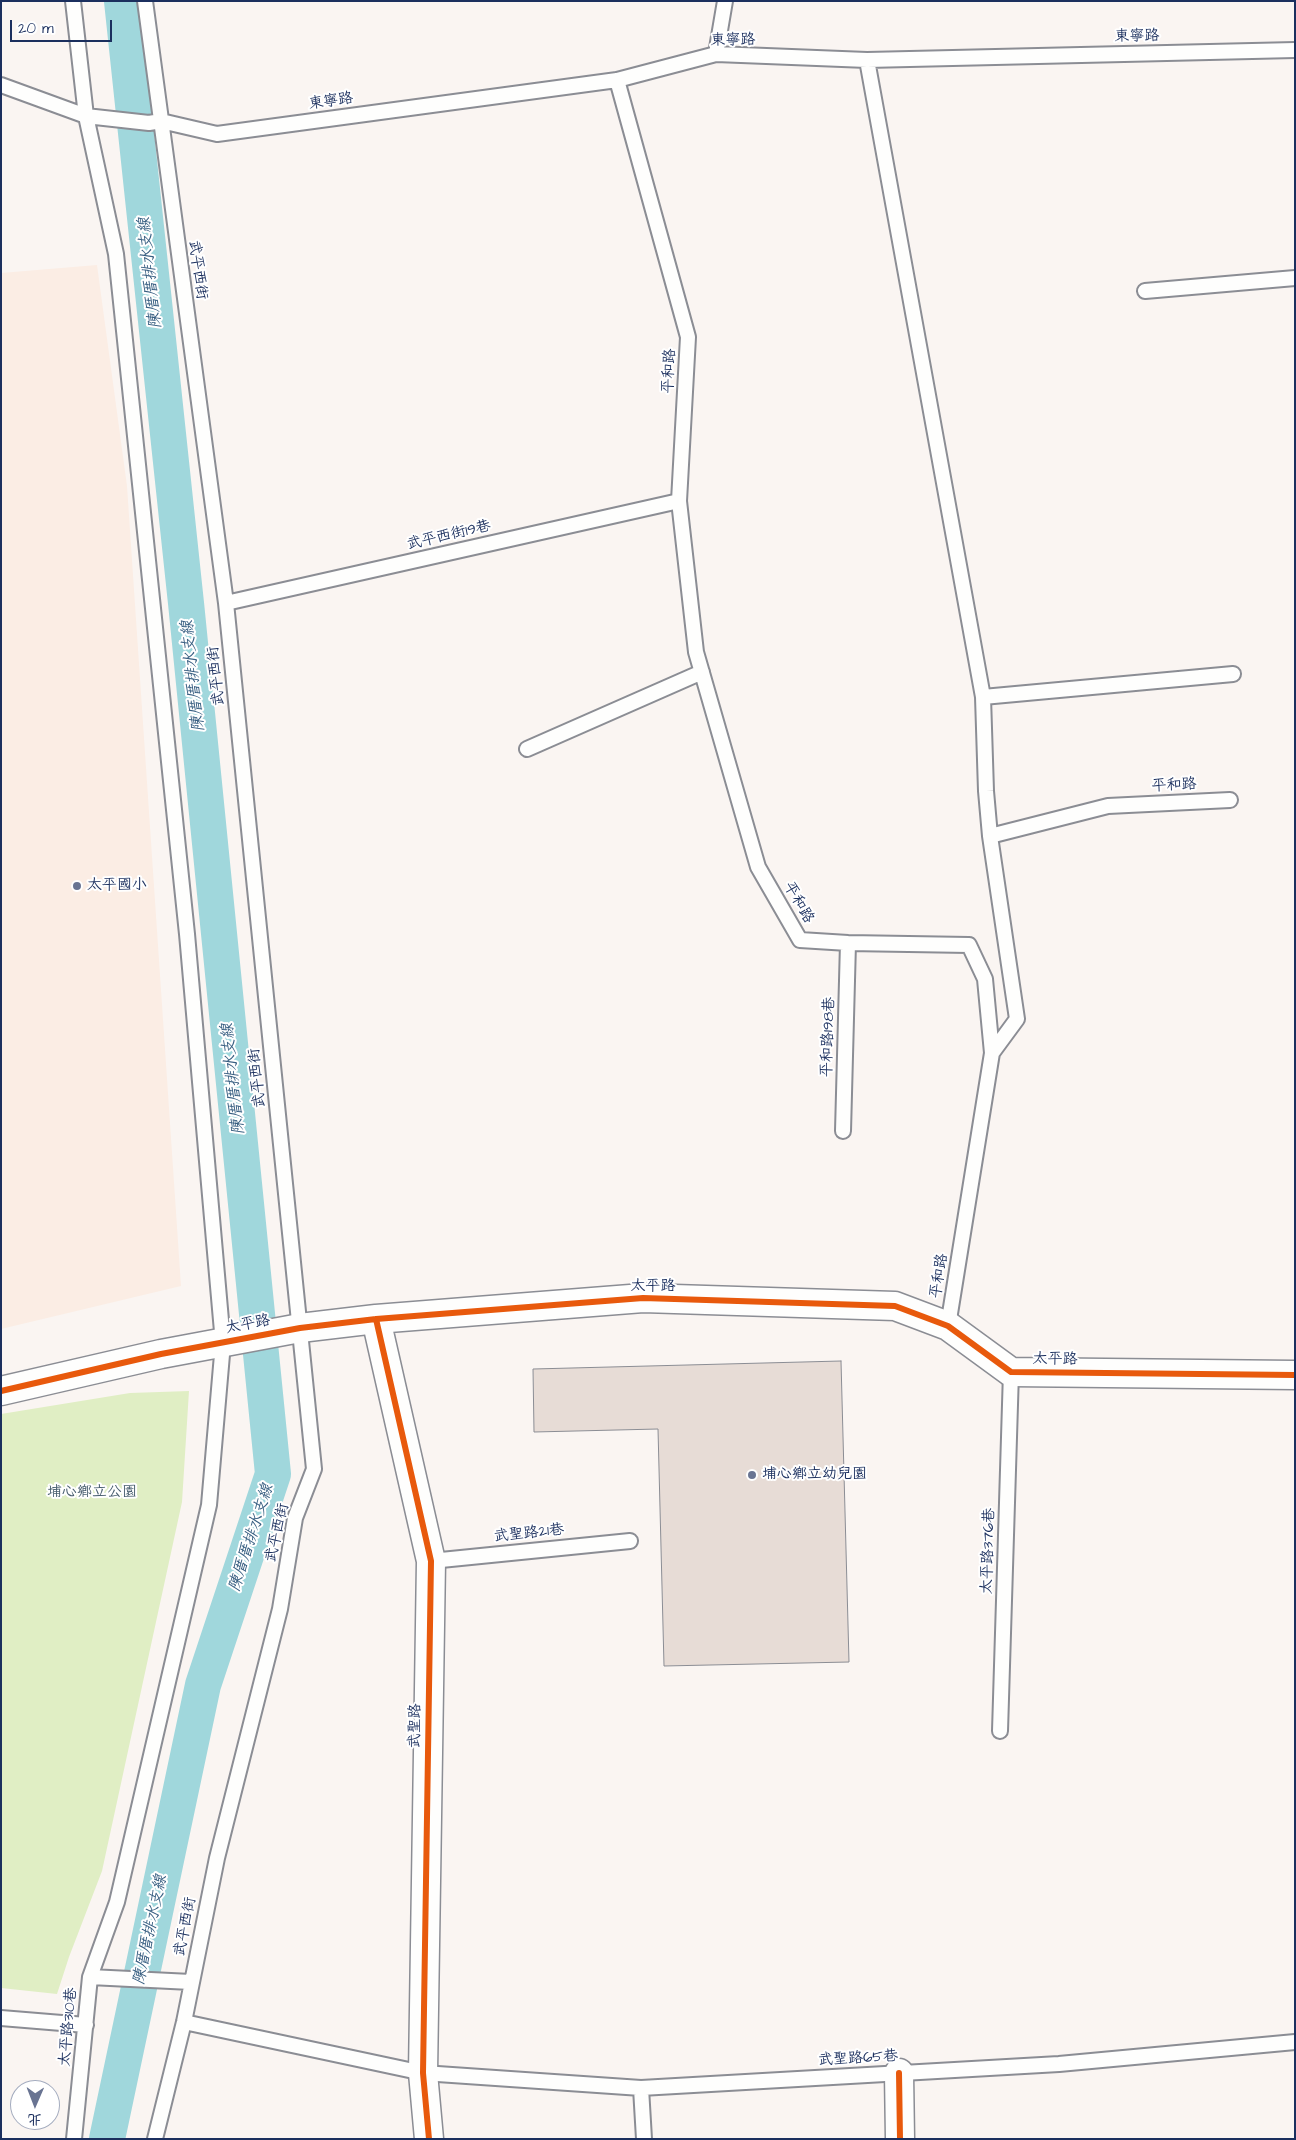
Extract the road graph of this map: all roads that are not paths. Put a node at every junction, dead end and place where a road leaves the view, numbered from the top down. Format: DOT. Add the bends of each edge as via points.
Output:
graph roads {
  1 [pos="73,1"];
  2 [pos="144,1"];
  3 [pos="725,1"];
  4 [pos="1295,50"];
  5 [pos="716,54"];
  6 [pos="866,60"];
  7 [pos="617,80"];
  8 [pos="1,85"];
  9 [pos="93,117"];
  10 [pos="155,122"];
  11 [pos="1295,278"];
  12 [pos="1145,291"];
  13 [pos="679,501"];
  14 [pos="226,603"];
  15 [pos="702,672"];
  16 [pos="1233,674"];
  17 [pos="983,698"];
  18 [pos="527,749"];
  19 [pos="1230,800"];
  20 [pos="990,836"];
  21 [pos="848,943"];
  22 [pos="992,1053"];
  23 [pos="843,1131"];
  24 [pos="376,1319"];
  25 [pos="948,1326"];
  26 [pos="300,1328"];
  27 [pos="223,1342"];
  28 [pos="1011,1372"];
  29 [pos="1295,1375"];
  30 [pos="1,1391"];
  31 [pos="630,1541"];
  32 [pos="431,1560"];
  33 [pos="1000,1730"];
  34 [pos="90,1977"];
  35 [pos="192,1982"];
  36 [pos="1,2018"];
  37 [pos="184,2022"];
  38 [pos="86,2025"];
  39 [pos="1295,2042"];
  40 [pos="423,2073"];
  41 [pos="899,2073"];
  42 [pos="641,2088"];
  43 [pos="74,2139"];
  44 [pos="155,2139"];
  45 [pos="428,2139"];
  46 [pos="644,2139"];
  47 [pos="900,2139"];
  1 -- 9 [label="lane, 太平路310巷"];
  2 -- 10 [label="lane, 武平西街"];
  3 -- 5 [label="lane"];
  4 -- 6 [label="lane, 東寧路"];
  5 -- 6 [label="lane, 東寧路"];
  5 -- 7 [label="lane, 東寧路"];
  6 -- 17 [label="lane"];
  7 -- 10 [label="lane, 東寧路" via="218,134"];
  7 -- 13 [label="lane, 平和路" via="688,336"];
  8 -- 9 [label="lane"];
  9 -- 10 [label="lane, 東寧路"];
  9 -- 27 [label="lane, 太平路310巷" via="116,254 187,934"];
  10 -- 14 [label="lane, 武平西街"];
  11 -- 12 [label="lane"];
  13 -- 14 [label="lane, 武平西街19巷"];
  13 -- 15 [label="lane, 平和路" via="696,652"];
  14 -- 26 [label="lane, 武平西街"];
  15 -- 18 [label="lane"];
  15 -- 21 [label="lane, 平和路" via="758,867 800,940"];
  16 -- 17 [label="lane"];
  17 -- 20 [label="lane"];
  19 -- 20 [label="lane, 平和路" via="1108,806"];
  20 -- 22 [label="lane, 平和路" via="1017,1019"];
  21 -- 22 [label="lane, 平和路" via="969,945 985,979"];
  21 -- 23 [label="lane, 平和路198巷"];
  22 -- 25 [label="lane, 平和路"];
  24 -- 25 [label="street, 太平路" via="643,1298 895,1306"];
  24 -- 26 [label="street, 太平路"];
  24 -- 32 [label="street, 武聖路"];
  25 -- 28 [label="street, 太平路"];
  26 -- 27 [label="street, 太平路"];
  26 -- 35 [label="lane, 武平西街" via="314,1468 295,1518 280,1609 216,1858"];
  27 -- 30 [label="street, 太平路"];
  27 -- 34 [label="lane, 太平路310巷" via="209,1505 118,1902"];
  28 -- 29 [label="street, 太平路"];
  28 -- 33 [label="lane, 太平路376巷"];
  31 -- 32 [label="lane, 武聖路21巷"];
  32 -- 40 [label="street, 武聖路"];
  34 -- 35 [label="lane"];
  34 -- 38 [label="lane, 太平路310巷"];
  35 -- 37 [label="lane, 武平西街"];
  36 -- 38 [label="lane"];
  37 -- 40 [label="lane, 武聖路65巷"];
  37 -- 44 [label="lane, 武平西街"];
  38 -- 43 [label="lane, 太平路310巷"];
  39 -- 41 [label="lane, 武聖路65巷" via="1059,2064"];
  40 -- 42 [label="lane, 武聖路65巷"];
  40 -- 45 [label="street, 武聖路"];
  41 -- 42 [label="lane, 武聖路65巷"];
  41 -- 47 [label="street"];
  42 -- 46 [label="lane"];
}
